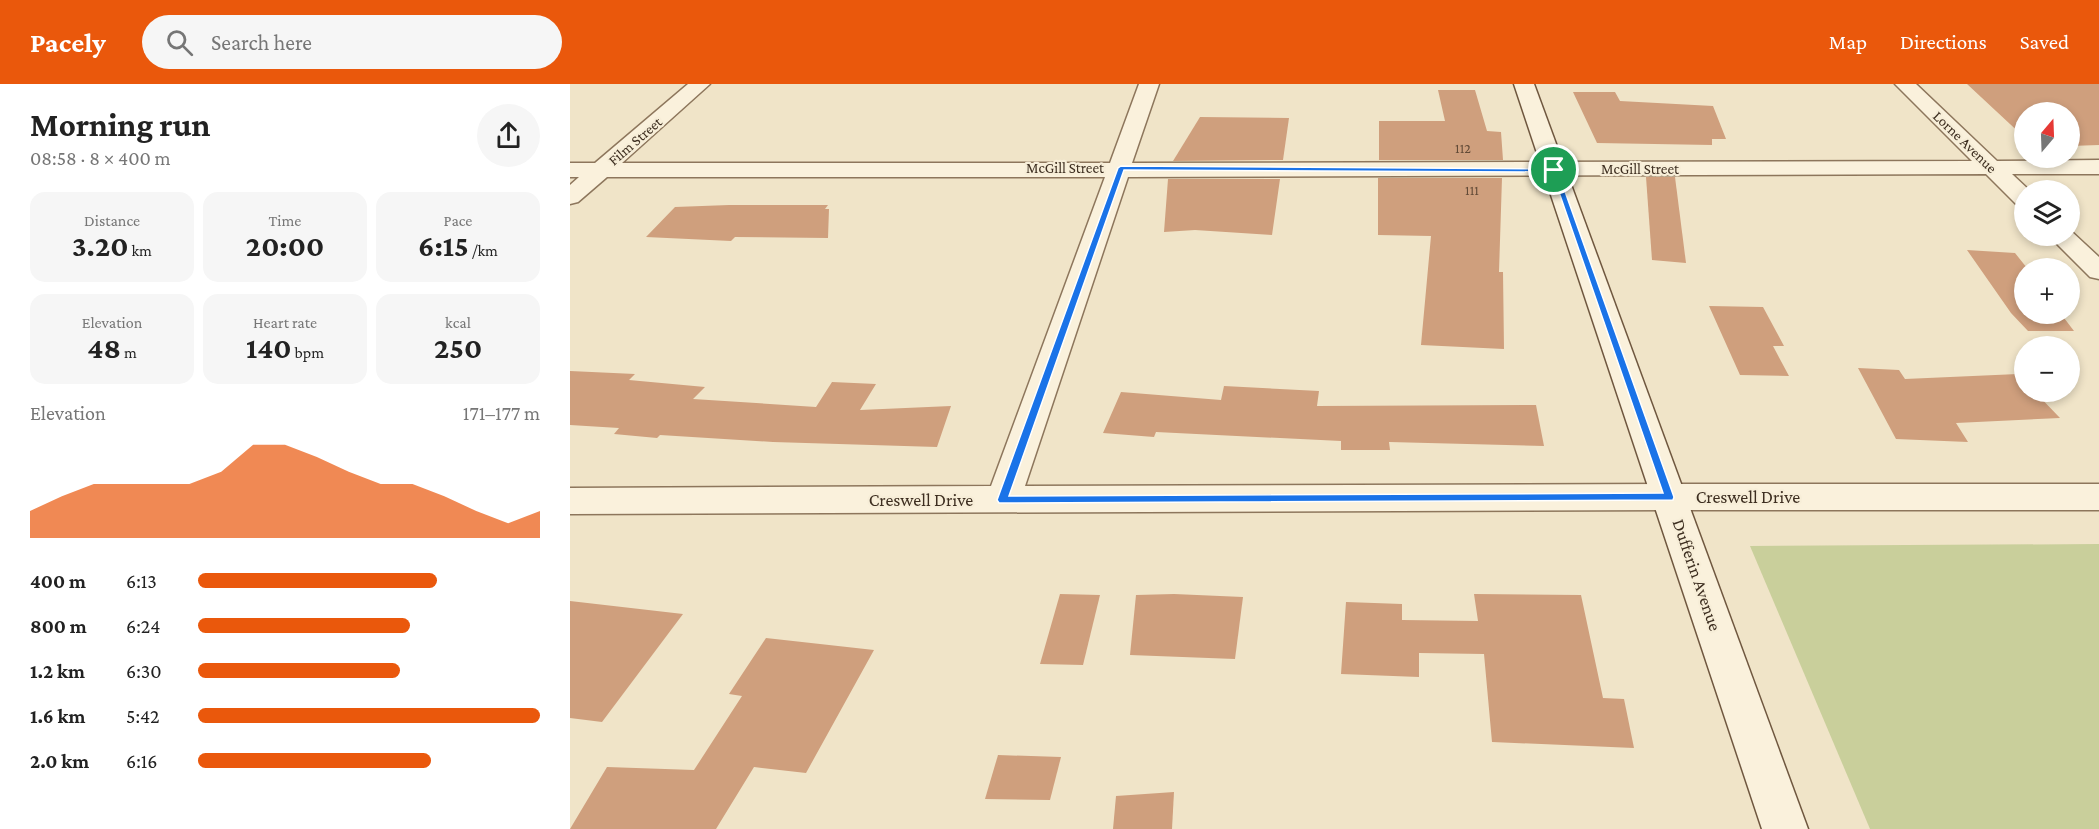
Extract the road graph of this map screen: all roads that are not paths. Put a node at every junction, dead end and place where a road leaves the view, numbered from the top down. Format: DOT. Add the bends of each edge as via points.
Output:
graph roads {
  1 [pos="700,84"];
  2 [pos="1149,84"];
  3 [pos="1524,84"];
  4 [pos="1905,84"];
  5 [pos="1991,167"];
  6 [pos="2099,167"];
  7 [pos="1121,168"];
  8 [pos="570,170"];
  9 [pos="602,170"];
  10 [pos="1554,170"];
  11 [pos="2014,189"];
  12 [pos="570,197"];
  13 [pos="2073,246"];
  14 [pos="2099,271"];
  15 [pos="2099,496"];
  16 [pos="1669,497"];
  17 [pos="1003,500"];
  18 [pos="570,501"];
  19 [pos="1785,829"];
  1 -- 9 [label="street, Film Street"];
  2 -- 7 [label="street"];
  3 -- 10 [label="street, Dufferin Avenue"];
  4 -- 5 [label="street, Lorne Avenue"];
  5 -- 6 [label="street, McGill Street"];
  5 -- 10 [label="street, McGill Street"];
  5 -- 11 [label="street, Lorne Avenue"];
  7 -- 9 [label="street, McGill Street"];
  7 -- 10 [label="street, McGill Street"];
  7 -- 17 [label="street"];
  8 -- 9 [label="street, McGill Street"];
  9 -- 12 [label="street, Film Street"];
  10 -- 16 [label="street, Dufferin Avenue"];
  13 -- 14 [label="street"];
  15 -- 16 [label="street, Creswell Drive"];
  16 -- 17 [label="street, Creswell Drive"];
  16 -- 19 [label="street, Dufferin Avenue"];
  17 -- 18 [label="street, Creswell Drive"];
}
